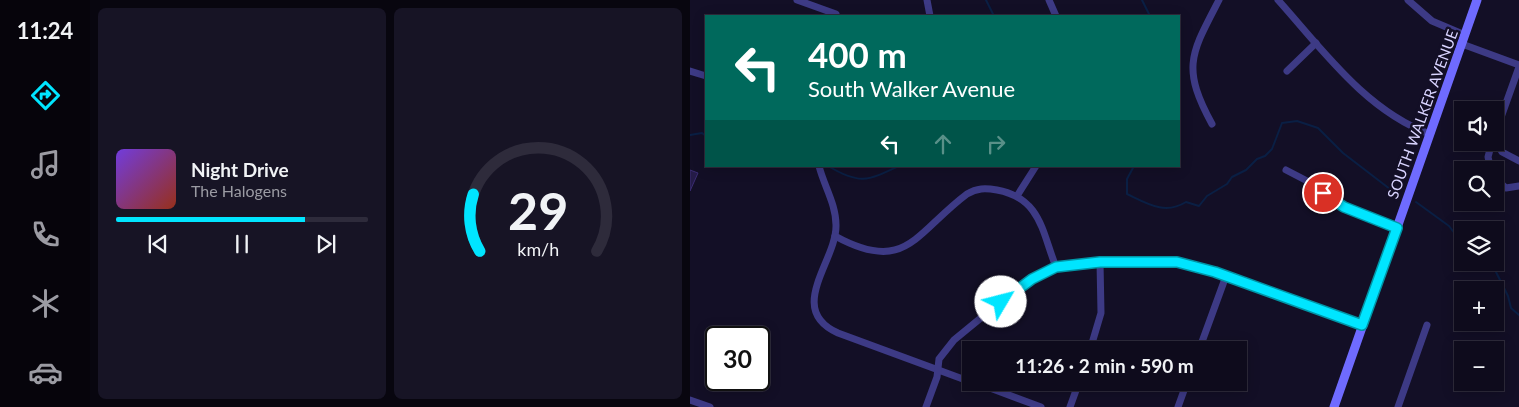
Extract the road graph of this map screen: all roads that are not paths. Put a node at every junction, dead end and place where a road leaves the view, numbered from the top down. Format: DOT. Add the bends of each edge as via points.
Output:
graph roads {
  1 [pos="797,0"];
  2 [pos="927,0"];
  3 [pos="1049,0"];
  4 [pos="1219,0"];
  5 [pos="1278,0"];
  6 [pos="1408,0"];
  7 [pos="1477,0"];
  8 [pos="836,14"];
  9 [pos="930,15"];
  10 [pos="1056,15"];
  11 [pos="1465,35"];
  12 [pos="1316,43"];
  13 [pos="1462,44"];
  14 [pos="1519,66"];
  15 [pos="690,71"];
  16 [pos="1287,71"];
  17 [pos="705,76"];
  18 [pos="1504,108"];
  19 [pos="1212,124"];
  20 [pos="1430,134"];
  21 [pos="1501,151"];
  22 [pos="1519,161"];
  23 [pos="819,167"];
  24 [pos="1035,167"];
  25 [pos="1286,170"];
  26 [pos="1504,186"];
  27 [pos="1519,186"];
  28 [pos="1017,196"];
  29 [pos="1397,228"];
  30 [pos="835,236"];
  31 [pos="1100,262"];
  32 [pos="1056,267"];
  33 [pos="1226,276"];
  34 [pos="1362,325"];
  35 [pos="1427,325"];
  36 [pos="1093,341"];
  37 [pos="1202,341"];
  38 [pos="937,370"];
  39 [pos="962,379"];
  40 [pos="997,391"];
  41 [pos="1076,391"];
  42 [pos="1184,391"];
  43 [pos="690,400"];
  44 [pos="710,407"];
  45 [pos="926,407"];
  46 [pos="1041,407"];
  47 [pos="1070,407"];
  48 [pos="1178,407"];
  49 [pos="1334,407"];
  50 [pos="1398,407"];
  1 -- 8 [label="street"];
  2 -- 9 [label="street"];
  3 -- 10 [label="street"];
  4 -- 19 [label="street" via="1200,39 1193,64 1195,90"];
  5 -- 12 [label="street"];
  6 -- 11 [label="street" via="1432,22"];
  7 -- 11 [label="main road, SOUTH WALKER AVENUE"];
  11 -- 13 [label="main road, SOUTH WALKER AVENUE"];
  12 -- 16 [label="street"];
  12 -- 20 [label="street" via="1349,78 1394,117"];
  13 -- 14 [label="street"];
  13 -- 20 [label="main road, SOUTH WALKER AVENUE"];
  14 -- 18 [label="street"];
  15 -- 17 [label="street"];
  20 -- 29 [label="main road, SOUTH WALKER AVENUE"];
  21 -- 22 [label="street"];
  23 -- 30 [label="street" via="834,209"];
  24 -- 28 [label="street"];
  25 -- 29 [label="street" via="1311,183 1340,205"];
  26 -- 27 [label="street"];
  28 -- 30 [label="street" via="990,189 972,191 912,242 891,253 866,250"];
  28 -- 32 [label="street" via="1038,216"];
  29 -- 34 [label="main road, SOUTH WALKER AVENUE"];
  30 -- 38 [label="street" via="818,281 814,305 818,316 833,331"];
  31 -- 32 [label="street"];
  31 -- 33 [label="street" via="1182,263"];
  31 -- 36 [label="street" via="1102,312"];
  32 -- 38 [label="street" via="1010,294 968,328 939,359"];
  33 -- 34 [label="street"];
  33 -- 37 [label="street"];
  34 -- 49 [label="main road, SOUTH WALKER AVENUE"];
  35 -- 50 [label="street"];
  38 -- 39 [label="street"];
  38 -- 45 [label="street"];
  40 -- 46 [label="street"];
  41 -- 47 [label="street"];
  42 -- 48 [label="street"];
  43 -- 44 [label="street"];
}
